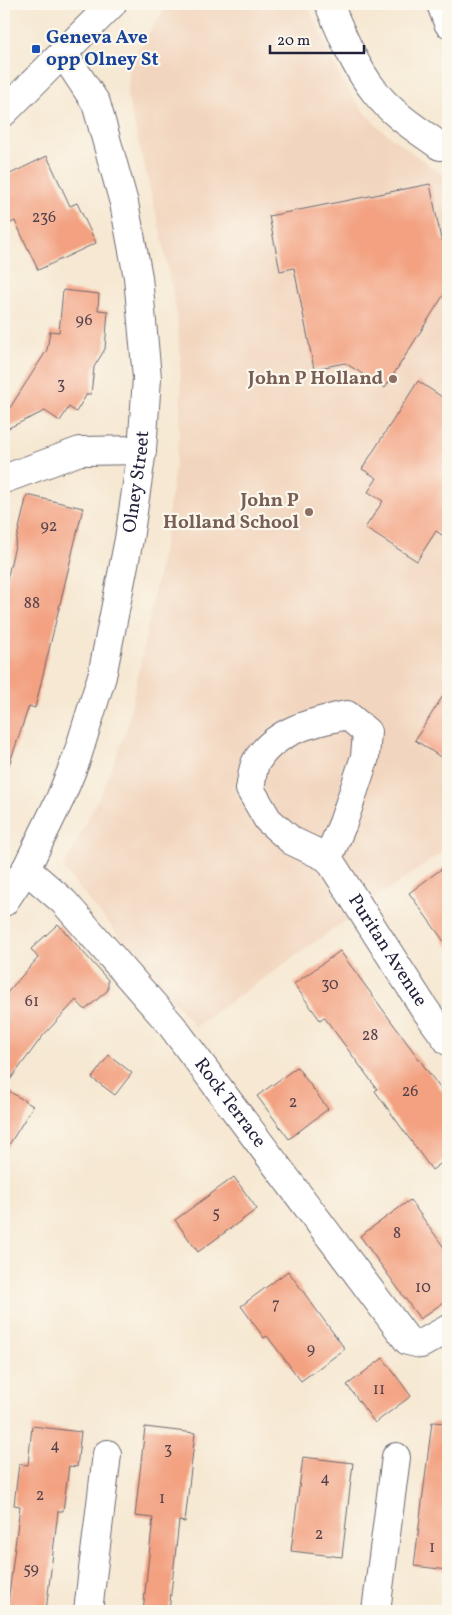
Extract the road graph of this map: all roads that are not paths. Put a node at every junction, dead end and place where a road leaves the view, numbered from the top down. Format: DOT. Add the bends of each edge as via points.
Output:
graph roads {
  1 [pos="112,4"];
  2 [pos="329,4"];
  3 [pos="441,4"];
  4 [pos="448,23"];
  5 [pos="63,53"];
  6 [pos="4,112"];
  7 [pos="440,146"];
  8 [pos="142,450"];
  9 [pos="4,479"];
  10 [pos="328,858"];
  11 [pos="26,868"];
  12 [pos="4,902"];
  13 [pos="448,1042"];
  14 [pos="448,1329"];
  15 [pos="107,1454"];
  16 [pos="396,1457"];
  17 [pos="88,1611"];
  18 [pos="376,1611"];
  1 -- 5 [label="street"];
  2 -- 7 [label="street" via="357,64 375,92 401,118"];
  3 -- 4 [label="street"];
  5 -- 6 [label="street"];
  5 -- 8 [label="street, Olney Street" via="96,103 138,277 146,378"];
  8 -- 9 [label="street" via="80,451"];
  8 -- 11 [label="street, Olney Street" via="129,539 102,676 76,760"];
  10 -- 10 [label="street" via="365,757 367,732 347,715 293,730 271,744 256,764 250,789 268,820 292,841"];
  10 -- 13 [label="street, Puritan Avenue"];
  11 -- 12 [label="street, Olney Street"];
  11 -- 14 [label="street, Rock Terrace" via="64,902 172,1026 408,1341 421,1344"];
  15 -- 17 [label="street"];
  16 -- 18 [label="street"];
}
